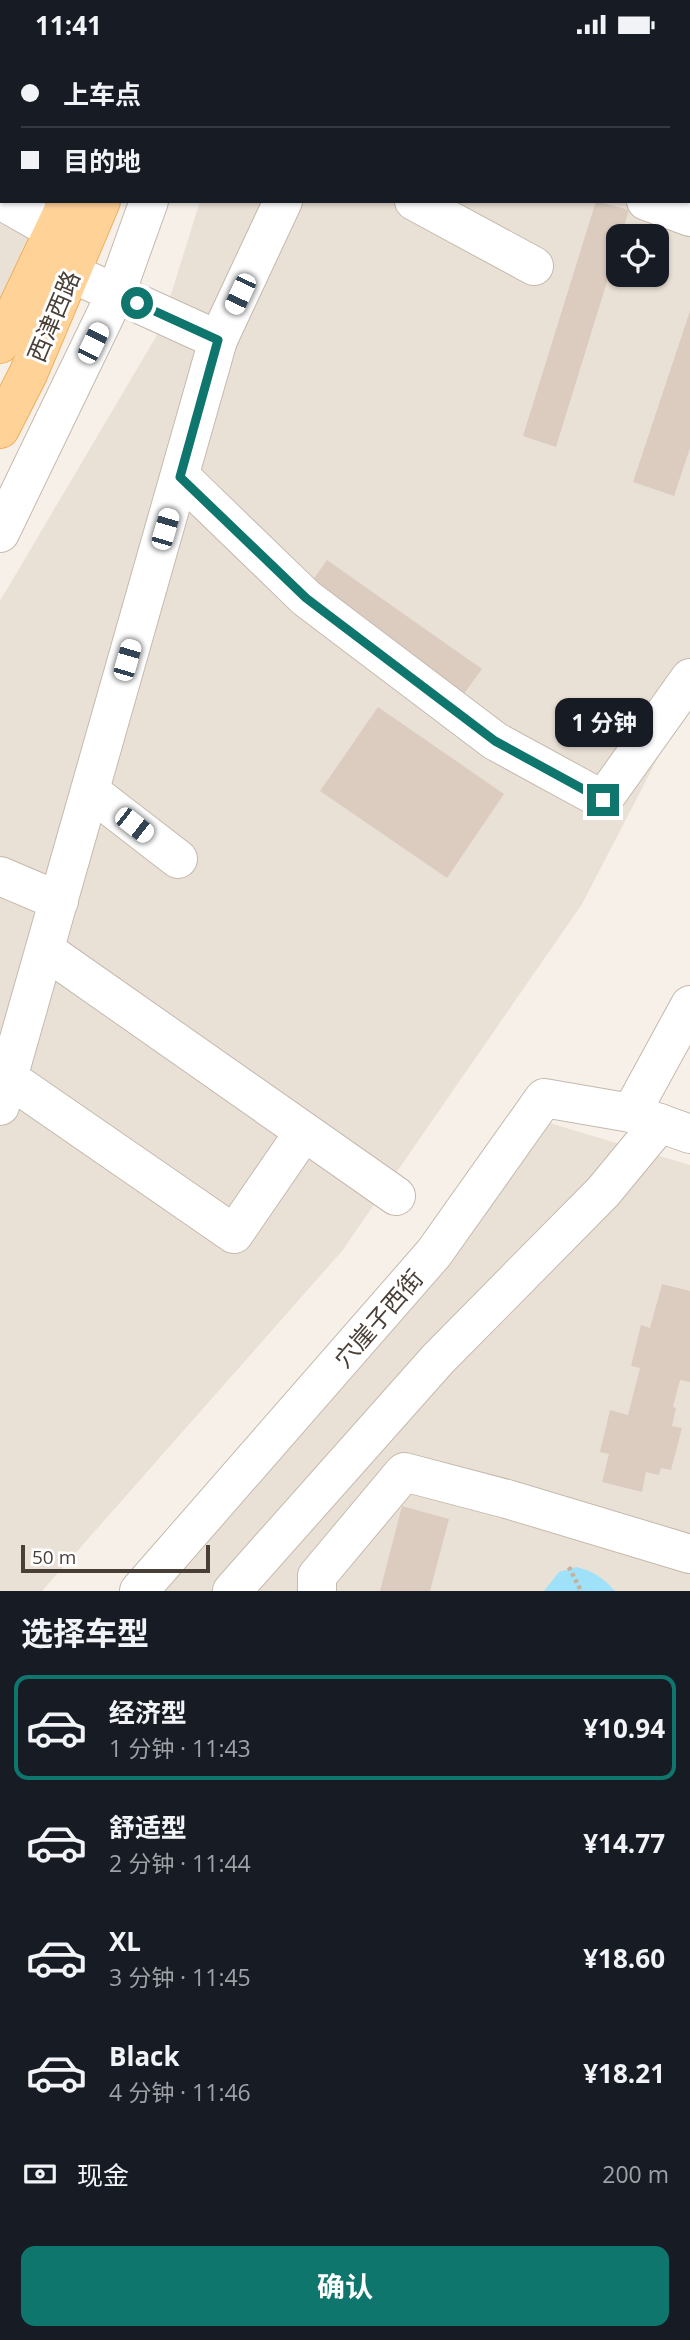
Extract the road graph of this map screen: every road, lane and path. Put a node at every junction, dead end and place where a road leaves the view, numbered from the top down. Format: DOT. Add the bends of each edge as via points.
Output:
graph roads {
  1 [pos="9,203"];
  2 [pos="100,203"];
  3 [pos="148,203"];
  4 [pos="282,203"];
  5 [pos="418,203"];
  6 [pos="651,203"];
  7 [pos="61,216"];
  8 [pos="690,218"];
  9 [pos="534,266"];
  10 [pos="71,273"];
  11 [pos="116,293"];
  12 [pos="218,340"];
  13 [pos="0,344"];
  14 [pos="0,429"];
  15 [pos="180,477"];
  16 [pos="0,533"];
  17 [pos="690,678"];
  18 [pos="90,791"];
  19 [pos="178,859"];
  20 [pos="0,876"];
  21 [pos="59,901"];
  22 [pos="45,950"];
  23 [pos="690,1005"];
  24 [pos="6,1071"];
  25 [pos="660,1123"];
  26 [pos="304,1132"];
  27 [pos="396,1196"];
  28 [pos="690,1554"];
  29 [pos="569,1567"];
  30 [pos="139,1591"];
  31 [pos="232,1591"];
  32 [pos="317,1591"];
  33 [pos="581,1591"];
  1 -- 7 [label="street"];
  2 -- 10 [label="main road, 西津西路"];
  3 -- 11 [label="street"];
  4 -- 12 [label="street"];
  5 -- 9 [label="street"];
  6 -- 8 [label="street"];
  7 -- 13 [label="main road, 西津西路"];
  10 -- 11 [label="street"];
  10 -- 14 [label="main road, 西津西路"];
  11 -- 12 [label="street"];
  11 -- 16 [label="street"];
  12 -- 15 [label="street"];
  15 -- 17 [label="street" via="328,615 495,741 603,800"];
  15 -- 18 [label="street"];
  18 -- 19 [label="street"];
  18 -- 21 [label="street"];
  20 -- 21 [label="street"];
  21 -- 22 [label="street"];
  22 -- 24 [label="street"];
  22 -- 26 [label="street"];
  23 -- 25 [label="street"];
  24 -- 26 [label="street" via="234,1234"];
  25 -- 30 [label="street, 穴崖子西街" via="544,1098 434,1253"];
  25 -- 31 [label="street" via="603,1192 438,1359"];
  26 -- 27 [label="street"];
  28 -- 32 [label="street" via="404,1472 317,1576"];
  29 -- 33 [label="path"];
}
